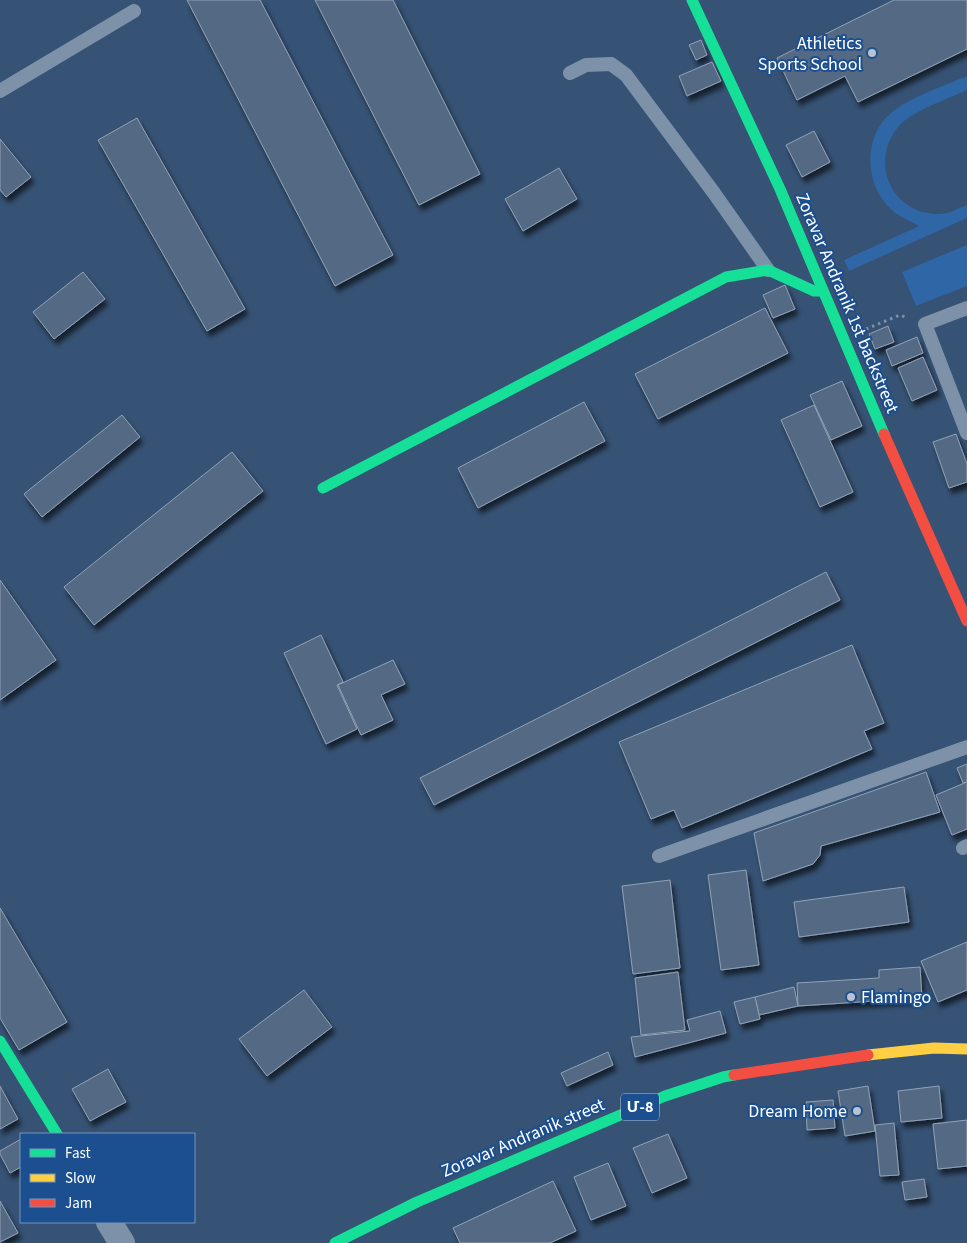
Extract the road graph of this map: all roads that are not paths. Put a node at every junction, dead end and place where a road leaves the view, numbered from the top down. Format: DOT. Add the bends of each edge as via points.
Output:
graph roads {
  1 [pos="692,0"];
  2 [pos="134,10"];
  3 [pos="570,74"];
  4 [pos="0,91"];
  5 [pos="768,270"];
  6 [pos="822,291"];
  7 [pos="966,310"];
  8 [pos="967,434"];
  9 [pos="323,488"];
  10 [pos="967,621"];
  11 [pos="967,747"];
  12 [pos="659,856"];
  13 [pos="0,1041"];
  14 [pos="967,1049"];
  15 [pos="55,1133"];
  16 [pos="111,1223"];
  17 [pos="122,1243"];
  18 [pos="335,1243"];
  1 -- 6 [label="main road, Zoravar Andranik 1st backstreet" via="780,189"];
  2 -- 4 [label="lane"];
  3 -- 5 [label="lane" via="586,65 611,64 626,75"];
  5 -- 6 [label="main road" via="814,291"];
  5 -- 9 [label="main road" via="726,277"];
  6 -- 10 [label="main road, Zoravar Andranik 1st backstreet"];
  7 -- 8 [label="lane" via="925,324"];
  11 -- 12 [label="lane"];
  13 -- 15 [label="main road"];
  14 -- 18 [label="main road, Zoravar Andranik street / Մ-8" via="934,1048 858,1056 723,1077 664,1096 417,1202"];
  16 -- 17 [label="street"];
}
